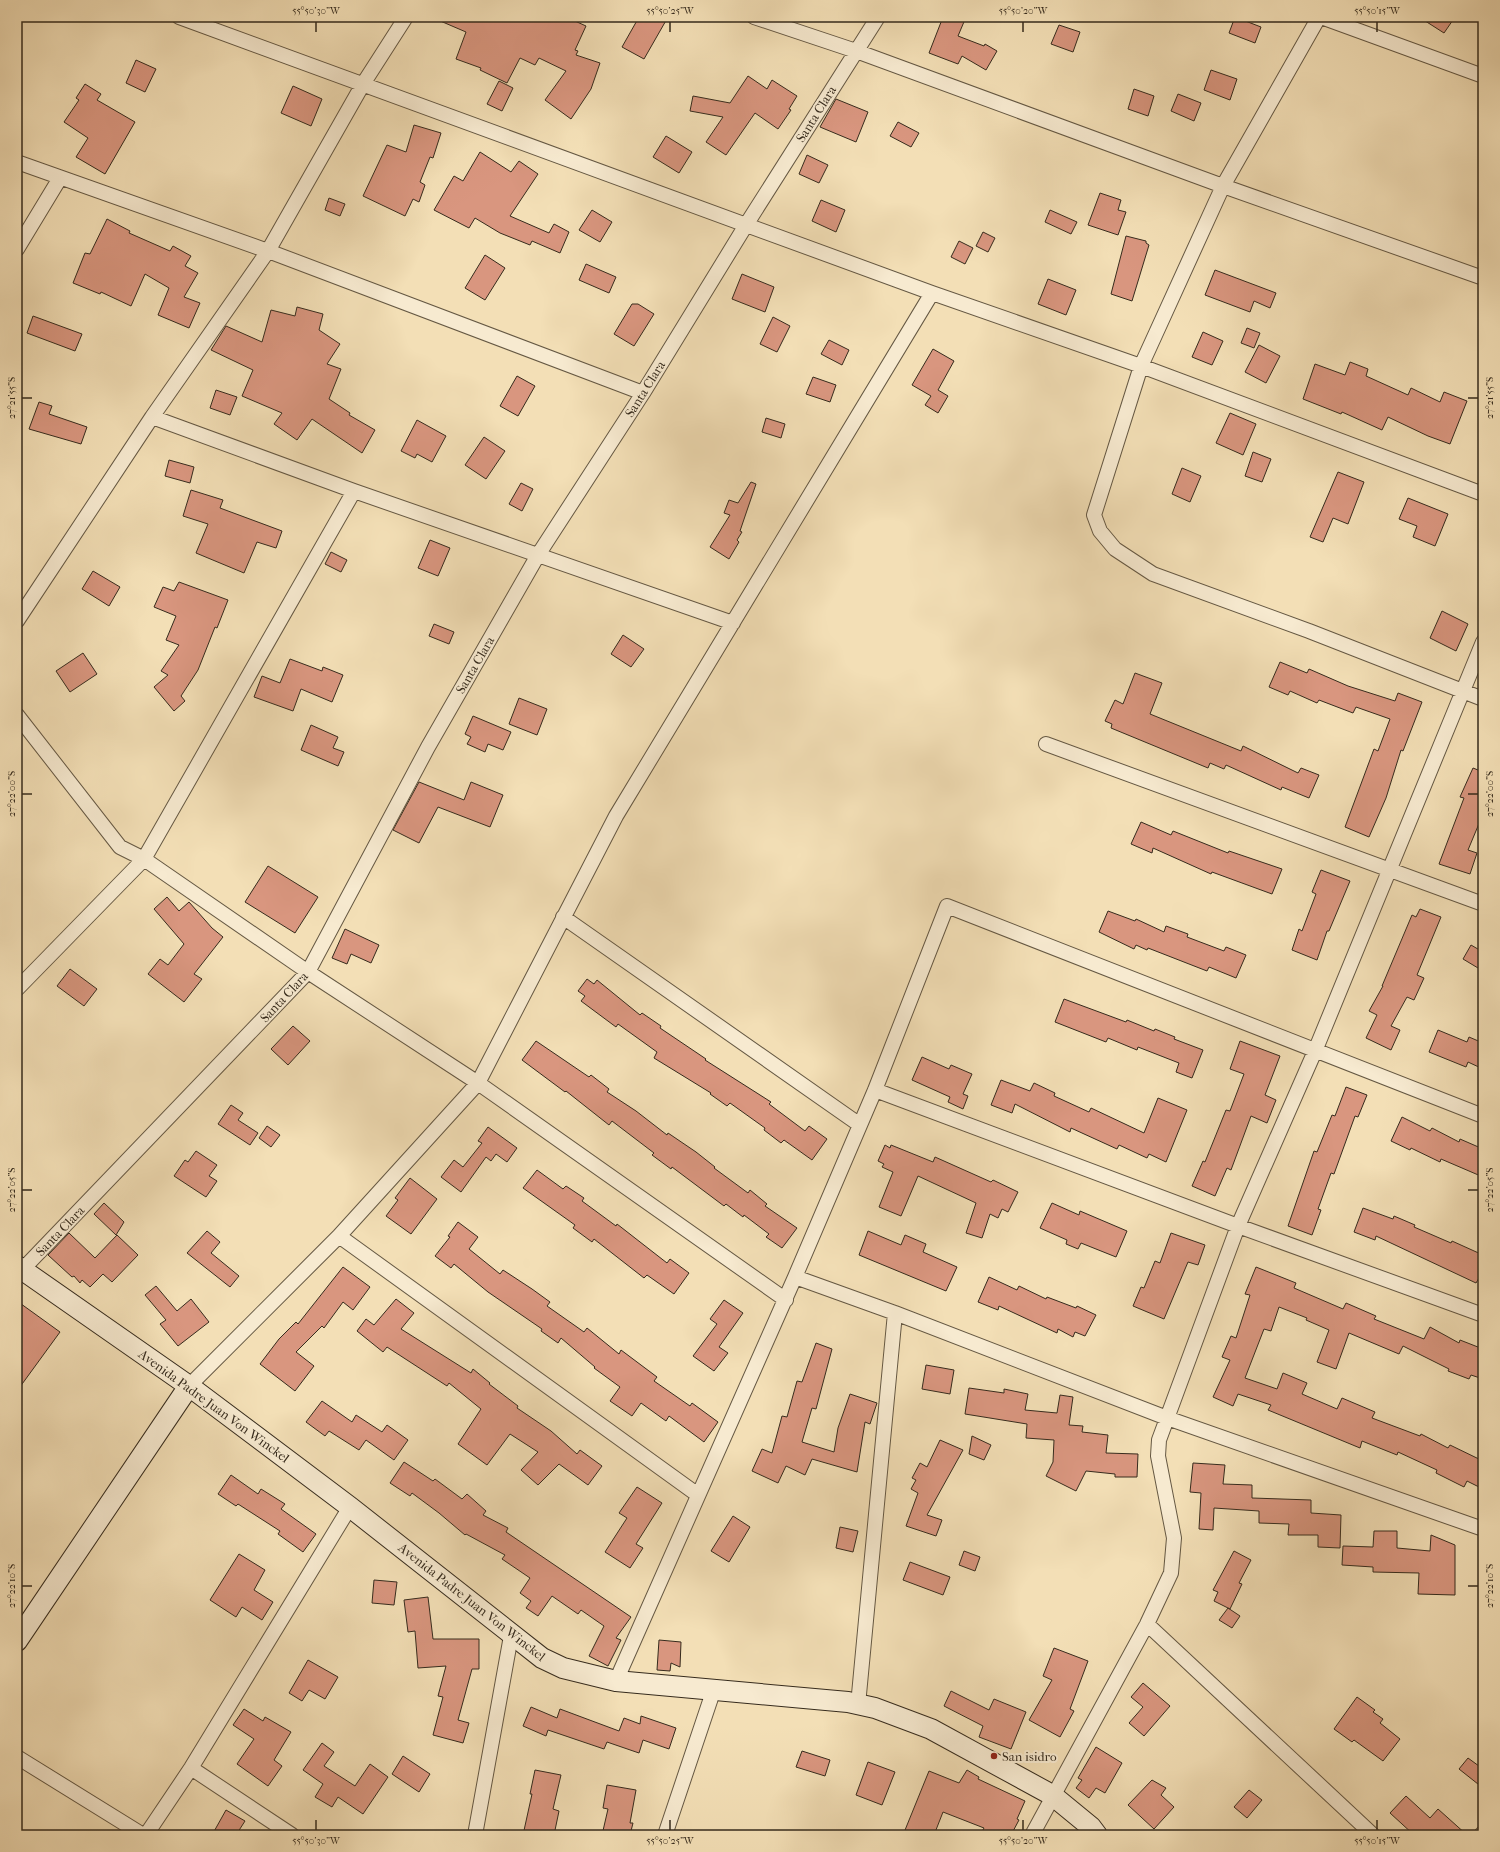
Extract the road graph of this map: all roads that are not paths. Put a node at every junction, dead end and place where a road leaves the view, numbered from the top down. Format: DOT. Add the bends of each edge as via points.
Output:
graph roads {
  1 [pos="180,17"];
  2 [pos="406,17"];
  3 [pos="754,17"];
  4 [pos="878,17"];
  5 [pos="1320,17"];
  6 [pos="856,51"];
  7 [pos="1483,76"];
  8 [pos="363,84"];
  9 [pos="17,162"];
  10 [pos="60,178"];
  11 [pos="1223,186"];
  12 [pos="746,225"];
  13 [pos="17,250"];
  14 [pos="268,251"];
  15 [pos="1483,278"];
  16 [pos="932,293"];
  17 [pos="1142,366"];
  18 [pos="643,393"];
  19 [pos="152,417"];
  20 [pos="354,491"];
  21 [pos="1483,494"];
  22 [pos="538,555"];
  23 [pos="17,621"];
  24 [pos="733,623"];
  25 [pos="1483,642"];
  26 [pos="1461,692"];
  27 [pos="1483,699"];
  28 [pos="17,715"];
  29 [pos="1046,744"];
  30 [pos="144,859"];
  31 [pos="1388,868"];
  32 [pos="1483,904"];
  33 [pos="563,917"];
  34 [pos="308,972"];
  35 [pos="17,989"];
  36 [pos="1314,1051"];
  37 [pos="478,1083"];
  38 [pos="875,1090"];
  39 [pos="1483,1116"];
  40 [pos="860,1125"];
  41 [pos="1238,1226"];
  42 [pos="339,1236"];
  43 [pos="20,1268"];
  44 [pos="796,1277"];
  45 [pos="786,1300"];
  46 [pos="895,1313"];
  47 [pos="1483,1315"];
  48 [pos="189,1386"];
  49 [pos="1167,1418"];
  50 [pos="698,1495"];
  51 [pos="350,1507"];
  52 [pos="1483,1529"];
  53 [pos="1147,1624"];
  54 [pos="511,1636"];
  55 [pos="17,1641"];
  56 [pos="616,1681"];
  57 [pos="714,1689"];
  58 [pos="858,1705"];
  59 [pos="17,1758"];
  60 [pos="191,1768"];
  61 [pos="1052,1795"];
  62 [pos="144,1835"];
  63 [pos="292,1835"];
  64 [pos="475,1835"];
  65 [pos="665,1835"];
  66 [pos="1032,1835"];
  67 [pos="1097,1835"];
  68 [pos="1373,1835"];
  1 -- 8 [label="street"];
  2 -- 8 [label="street"];
  3 -- 6 [label="street"];
  4 -- 6 [label="street, Santa Clara"];
  5 -- 7 [label="street"];
  5 -- 11 [label="street"];
  6 -- 11 [label="street"];
  6 -- 12 [label="street, Santa Clara"];
  8 -- 12 [label="street"];
  8 -- 14 [label="street"];
  9 -- 10 [label="street"];
  10 -- 13 [label="street"];
  10 -- 14 [label="street"];
  11 -- 15 [label="street"];
  11 -- 17 [label="street"];
  12 -- 16 [label="street"];
  12 -- 18 [label="street, Santa Clara"];
  14 -- 18 [label="street"];
  14 -- 19 [label="street"];
  16 -- 17 [label="street"];
  16 -- 24 [label="street"];
  17 -- 21 [label="street"];
  17 -- 26 [label="street" via="1094,514 1100,531 1115,549 1153,574 1309,631"];
  18 -- 22 [label="street, Santa Clara"];
  19 -- 20 [label="street"];
  19 -- 23 [label="street"];
  20 -- 22 [label="street"];
  20 -- 30 [label="street"];
  22 -- 24 [label="street"];
  22 -- 34 [label="street, Santa Clara" via="428,747"];
  24 -- 33 [label="street" via="616,816"];
  25 -- 26 [label="street"];
  26 -- 27 [label="street"];
  26 -- 31 [label="street"];
  28 -- 30 [label="street" via="120,847"];
  29 -- 31 [label="street"];
  30 -- 34 [label="street"];
  30 -- 35 [label="street"];
  31 -- 32 [label="street"];
  31 -- 36 [label="street"];
  33 -- 37 [label="street"];
  33 -- 40 [label="street"];
  34 -- 37 [label="street"];
  34 -- 43 [label="street, Santa Clara"];
  36 -- 38 [label="street" via="947,906"];
  36 -- 39 [label="street"];
  36 -- 41 [label="street"];
  37 -- 42 [label="street"];
  37 -- 45 [label="street"];
  38 -- 40 [label="street"];
  38 -- 41 [label="street"];
  40 -- 44 [label="street"];
  41 -- 47 [label="street"];
  41 -- 49 [label="street"];
  42 -- 48 [label="street"];
  42 -- 50 [label="street"];
  43 -- 48 [label="main road, Avenida Padre Juan Von Winckel"];
  44 -- 45 [label="street"];
  44 -- 46 [label="street"];
  45 -- 50 [label="street"];
  46 -- 49 [label="street"];
  46 -- 58 [label="street"];
  48 -- 51 [label="main road, Avenida Padre Juan Von Winckel"];
  48 -- 55 [label="main road"];
  49 -- 52 [label="street"];
  49 -- 53 [label="street" via="1159,1440 1158,1456 1174,1538 1174,1555 1171,1573"];
  50 -- 56 [label="street"];
  51 -- 54 [label="main road, Avenida Padre Juan Von Winckel"];
  51 -- 60 [label="street"];
  53 -- 61 [label="street"];
  53 -- 68 [label="street"];
  54 -- 56 [label="main road, Avenida Padre Juan Von Winckel" via="542,1658 563,1668"];
  54 -- 64 [label="street"];
  56 -- 57 [label="main road, Avenida Padre Juan Von Winckel"];
  57 -- 58 [label="main road, Avenida Padre Juan Von Winckel"];
  57 -- 65 [label="street"];
  58 -- 61 [label="main road, Avenida Padre Juan Von Winckel" via="875,1708 931,1729"];
  59 -- 62 [label="street"];
  60 -- 62 [label="street"];
  60 -- 63 [label="street"];
  61 -- 66 [label="street"];
  61 -- 67 [label="main road, Avenida Padre Juan Von Winckel"];
}
